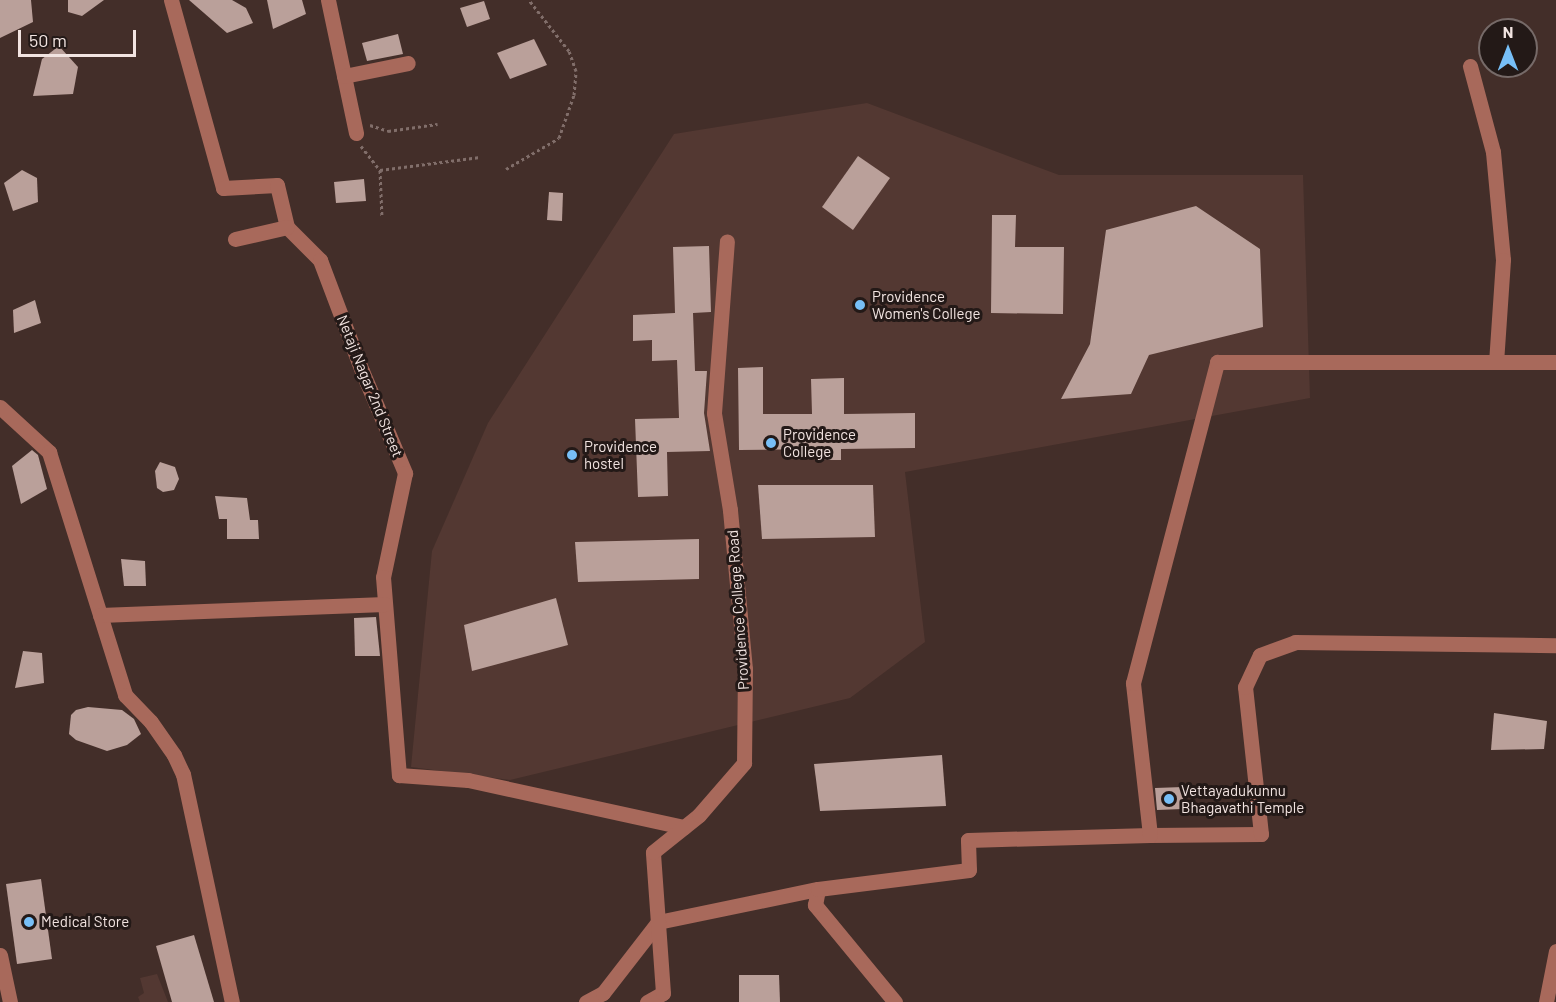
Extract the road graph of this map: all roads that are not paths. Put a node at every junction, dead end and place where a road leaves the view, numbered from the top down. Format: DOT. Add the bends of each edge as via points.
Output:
graph roads {
  1 [pos="171,0"];
  2 [pos="328,0"];
  3 [pos="408,63"];
  4 [pos="1470,66"];
  5 [pos="344,76"];
  6 [pos="356,133"];
  7 [pos="288,227"];
  8 [pos="235,239"];
  9 [pos="727,241"];
  10 [pos="1496,362"];
  11 [pos="1556,362"];
  12 [pos="0,407"];
  13 [pos="385,604"];
  14 [pos="100,615"];
  15 [pos="1556,645"];
  16 [pos="684,827"];
  17 [pos="1149,835"];
  18 [pos="818,889"];
  19 [pos="658,922"];
  20 [pos="1556,951"];
  21 [pos="0,955"];
  22 [pos="10,1002"];
  23 [pos="232,1002"];
  24 [pos="586,1002"];
  25 [pos="647,1002"];
  26 [pos="895,1002"];
  27 [pos="1546,1002"];
  1 -- 7 [label="street, Netaji Nagar 2nd Street" via="223,188 277,185"];
  2 -- 5 [label="street"];
  3 -- 5 [label="street"];
  4 -- 10 [label="street" via="1493,152 1503,260"];
  5 -- 6 [label="street"];
  7 -- 8 [label="street"];
  7 -- 13 [label="street, Netaji Nagar 2nd Street" via="320,260 405,473 383,577"];
  9 -- 16 [label="street, Providence College Road" via="714,413 730,510 745,669 744,763"];
  10 -- 11 [label="street"];
  10 -- 17 [label="street" via="1217,362 1133,683"];
  12 -- 14 [label="street" via="49,452"];
  13 -- 14 [label="street"];
  13 -- 16 [label="street, Netaji Nagar 2nd Street" via="399,775 468,780"];
  14 -- 23 [label="street" via="124,695 151,722 183,774"];
  15 -- 17 [label="street" via="1295,642 1260,655 1245,687 1261,834"];
  16 -- 19 [label="street, Providence College Road" via="653,852"];
  17 -- 18 [label="street" via="968,840 969,870"];
  18 -- 19 [label="street"];
  18 -- 26 [label="street" via="815,905"];
  19 -- 24 [label="street" via="603,993"];
  19 -- 25 [label="street, Providence College Road" via="663,993"];
  20 -- 27 [label="street"];
  21 -- 22 [label="street"];
}
